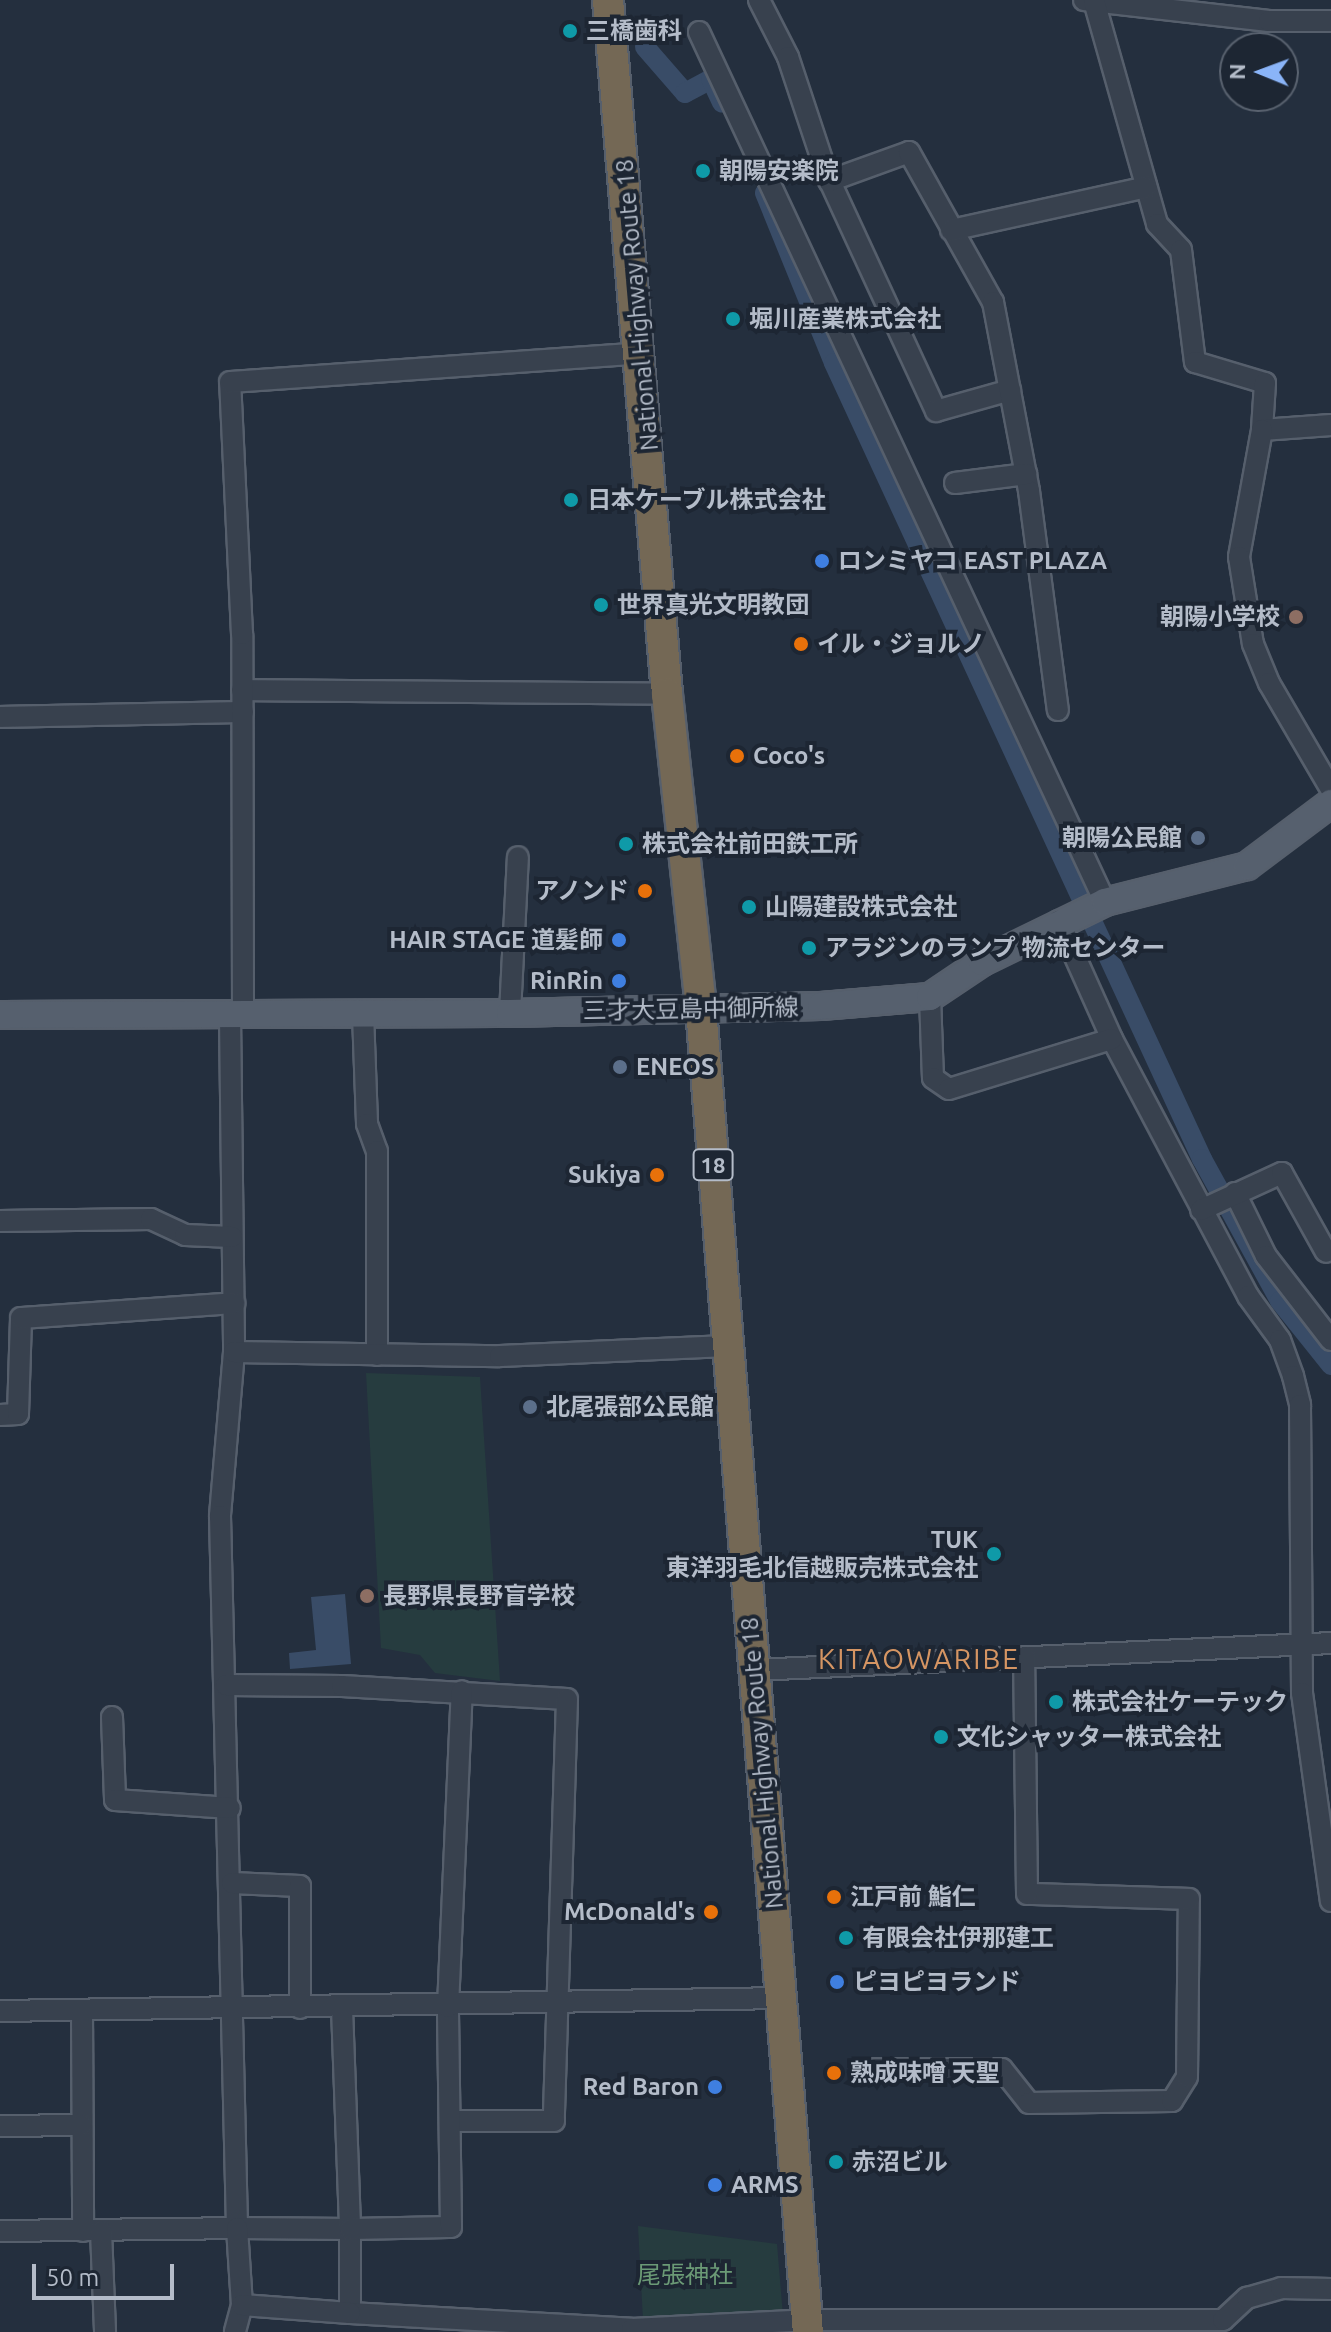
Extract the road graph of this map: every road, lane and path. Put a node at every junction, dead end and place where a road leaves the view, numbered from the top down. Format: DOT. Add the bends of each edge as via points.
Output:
graph roads {
  1 [pos="608,0"];
  2 [pos="759,0"];
  3 [pos="1083,0"];
  4 [pos="1094,1"];
  5 [pos="1331,21"];
  6 [pos="699,32"];
  7 [pos="829,181"];
  8 [pos="1146,187"];
  9 [pos="951,230"];
  10 [pos="642,353"];
  11 [pos="1010,390"];
  12 [pos="1331,425"];
  13 [pos="1262,430"];
  14 [pos="1026,474"];
  15 [pos="955,483"];
  16 [pos="242,690"];
  17 [pos="667,694"];
  18 [pos="1058,710"];
  19 [pos="243,712"];
  20 [pos="0,717"];
  21 [pos="1331,789"];
  22 [pos="1331,803"];
  23 [pos="518,857"];
  24 [pos="1105,902"];
  25 [pos="1059,921"];
  26 [pos="930,997"];
  27 [pos="701,1009"];
  28 [pos="510,1013"];
  29 [pos="363,1014"];
  30 [pos="0,1015"];
  31 [pos="237,1016"];
  32 [pos="1112,1039"];
  33 [pos="1234,1194"];
  34 [pos="1205,1208"];
  35 [pos="0,1221"];
  36 [pos="232,1237"];
  37 [pos="1326,1252"];
  38 [pos="234,1303"];
  39 [pos="1331,1340"];
  40 [pos="727,1346"];
  41 [pos="234,1352"];
  42 [pos="377,1355"];
  43 [pos="0,1415"];
  44 [pos="1331,1643"];
  45 [pos="1300,1644"];
  46 [pos="1024,1657"];
  47 [pos="755,1670"];
  48 [pos="226,1685"];
  49 [pos="462,1691"];
  50 [pos="112,1717"];
  51 [pos="230,1808"];
  52 [pos="232,1883"];
  53 [pos="1331,1901"];
  54 [pos="781,1998"];
  55 [pos="554,2002"];
  56 [pos="233,2007"];
  57 [pos="448,2007"];
  58 [pos="300,2008"];
  59 [pos="342,2008"];
  60 [pos="82,2010"];
  61 [pos="0,2011"];
  62 [pos="874,2069"];
  63 [pos="450,2121"];
  64 [pos="82,2125"];
  65 [pos="0,2126"];
  66 [pos="237,2228"];
  67 [pos="350,2229"];
  68 [pos="0,2231"];
  69 [pos="92,2231"];
  70 [pos="1331,2289"];
  71 [pos="242,2305"];
  72 [pos="350,2313"];
  73 [pos="807,2326"];
  74 [pos="1220,2326"];
  75 [pos="105,2332"];
  76 [pos="235,2332"];
  1 -- 10 [label="highway, National Highway Route 18 / 18"];
  2 -- 7 [label="street" via="788,57"];
  3 -- 4 [label="street"];
  4 -- 5 [label="street" via="1269,21"];
  4 -- 8 [label="street"];
  6 -- 24 [label="street"];
  7 -- 9 [label="street" via="909,152"];
  7 -- 11 [label="street" via="936,411"];
  8 -- 9 [label="street"];
  8 -- 13 [label="street" via="1157,224 1181,250 1195,362 1265,383"];
  9 -- 11 [label="street" via="993,302"];
  10 -- 16 [label="street" via="230,382"];
  10 -- 17 [label="highway, National Highway Route 18 / 18"];
  11 -- 14 [label="street"];
  12 -- 13 [label="street"];
  13 -- 21 [label="street" via="1239,557 1253,644 1269,683"];
  14 -- 15 [label="street"];
  14 -- 18 [label="street"];
  16 -- 17 [label="street"];
  16 -- 19 [label="street"];
  17 -- 27 [label="highway, National Highway Route 18 / 18"];
  19 -- 20 [label="street"];
  19 -- 31 [label="street"];
  22 -- 24 [label="main road, 三才大豆島中御所線" via="1247,866"];
  23 -- 28 [label="street"];
  24 -- 25 [label="main road, 三才大豆島中御所線"];
  25 -- 26 [label="main road, 三才大豆島中御所線"];
  25 -- 32 [label="street"];
  26 -- 27 [label="main road, 三才大豆島中御所線"];
  26 -- 32 [label="street" via="933,1078 949,1089"];
  27 -- 28 [label="main road, 三才大豆島中御所線"];
  27 -- 40 [label="highway, National Highway Route 18 / 18"];
  28 -- 29 [label="main road, 三才大豆島中御所線"];
  29 -- 31 [label="main road, 三才大豆島中御所線"];
  29 -- 42 [label="street" via="367,1124 377,1151"];
  30 -- 31 [label="main road, 三才大豆島中御所線"];
  31 -- 36 [label="street"];
  32 -- 34 [label="street"];
  33 -- 34 [label="street"];
  33 -- 37 [label="street" via="1282,1173"];
  33 -- 39 [label="street" via="1266,1256"];
  34 -- 45 [label="street" via="1248,1296 1280,1340 1300,1405"];
  35 -- 36 [label="street" via="151,1219 185,1235"];
  36 -- 38 [label="street"];
  38 -- 41 [label="street"];
  38 -- 43 [label="street" via="21,1318 18,1414"];
  40 -- 42 [label="street" via="500,1356"];
  40 -- 47 [label="highway, National Highway Route 18 / 18"];
  41 -- 42 [label="street"];
  41 -- 48 [label="street" via="220,1516"];
  44 -- 45 [label="street"];
  45 -- 46 [label="street"];
  45 -- 53 [label="street"];
  46 -- 47 [label="street"];
  46 -- 62 [label="street" via="1027,1894 1189,1899 1187,2077 1172,2101 1029,2103 1002,2069"];
  47 -- 54 [label="highway, National Highway Route 18 / 18"];
  48 -- 49 [label="street"];
  48 -- 51 [label="street"];
  49 -- 55 [label="street" via="567,1699"];
  49 -- 57 [label="street"];
  50 -- 51 [label="street" via="115,1800"];
  51 -- 52 [label="street"];
  52 -- 56 [label="street"];
  52 -- 58 [label="street" via="300,1886"];
  54 -- 55 [label="street"];
  54 -- 73 [label="highway, National Highway Route 18 / 18"];
  55 -- 57 [label="street"];
  55 -- 63 [label="street" via="554,2121"];
  56 -- 58 [label="street"];
  56 -- 60 [label="street"];
  56 -- 66 [label="street"];
  57 -- 59 [label="street"];
  57 -- 63 [label="street"];
  58 -- 59 [label="street"];
  59 -- 67 [label="street"];
  60 -- 61 [label="street"];
  60 -- 64 [label="street"];
  63 -- 67 [label="street" via="451,2227"];
  64 -- 65 [label="street"];
  64 -- 69 [label="street"];
  66 -- 67 [label="street"];
  66 -- 69 [label="street"];
  66 -- 71 [label="street"];
  67 -- 72 [label="street"];
  68 -- 69 [label="street"];
  69 -- 75 [label="street"];
  70 -- 74 [label="street" via="1281,2288 1247,2298"];
  71 -- 72 [label="street"];
  71 -- 76 [label="street"];
  72 -- 73 [label="street" via="632,2329"];
  73 -- 74 [label="street"];
}
